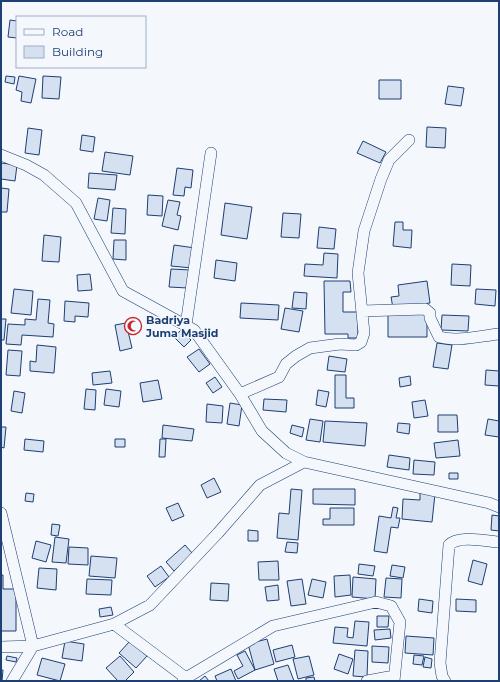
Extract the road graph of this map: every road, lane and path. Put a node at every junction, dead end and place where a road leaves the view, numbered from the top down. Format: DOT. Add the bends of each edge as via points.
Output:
graph roads {
  1 [pos="409,140"];
  2 [pos="211,154"];
  3 [pos="1,155"];
  4 [pos="362,311"];
  5 [pos="186,325"];
  6 [pos="499,334"];
  7 [pos="240,394"];
  8 [pos="304,462"];
  9 [pos="499,507"];
  10 [pos="1,513"];
  11 [pos="499,542"];
  12 [pos="114,624"];
  13 [pos="33,646"];
  14 [pos="1,647"];
  15 [pos="394,679"];
  16 [pos="186,680"];
  17 [pos="12,681"];
  18 [pos="367,681"];
  19 [pos="445,681"];
  1 -- 4 [label="street" via="389,160 364,231 358,272"];
  2 -- 5 [label="street"];
  3 -- 5 [label="street" via="44,175 76,203 123,291"];
  4 -- 6 [label="street" via="425,309 430,313 439,337 449,340"];
  4 -- 7 [label="street" via="364,334 361,342 356,345 340,344 310,348 286,364 279,377"];
  5 -- 7 [label="street" via="194,330"];
  7 -- 8 [label="street" via="262,431 286,453"];
  8 -- 9 [label="street"];
  8 -- 12 [label="street" via="260,485 150,605"];
  10 -- 13 [label="street"];
  11 -- 19 [label="street" via="461,539 449,545 440,662"];
  12 -- 13 [label="street"];
  12 -- 16 [label="street"];
  13 -- 14 [label="street"];
  13 -- 17 [label="street"];
  15 -- 16 [label="street" via="400,622 391,606 376,602 273,626"];
  15 -- 18 [label="street"];
}
